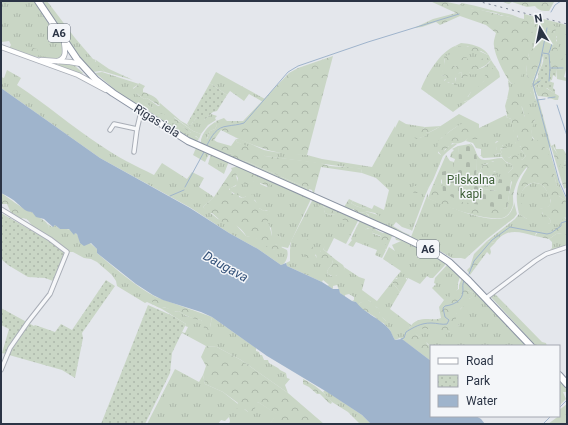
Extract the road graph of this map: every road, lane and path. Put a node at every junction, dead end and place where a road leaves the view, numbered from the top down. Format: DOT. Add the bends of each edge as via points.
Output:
graph roads {
  1 [pos="38,1"];
  2 [pos="64,42"];
  3 [pos="1,47"];
  4 [pos="39,60"];
  5 [pos="56,61"];
  6 [pos="81,64"];
  7 [pos="86,70"];
  8 [pos="78,75"];
  9 [pos="113,93"];
  10 [pos="141,112"];
  11 [pos="136,129"];
  12 [pos="110,130"];
  13 [pos="134,152"];
  14 [pos="1,210"];
  15 [pos="567,247"];
  16 [pos="486,298"];
  17 [pos="530,345"];
  18 [pos="1,370"];
  19 [pos="560,376"];
  20 [pos="567,384"];
  1 -- 2 [label="highway, A6"];
  2 -- 5 [label="main road" via="64,55 61,60"];
  2 -- 6 [label="highway, A6"];
  3 -- 4 [label="main road, Rīgas iela"];
  4 -- 5 [label="main road"];
  4 -- 8 [label="main road, Rīgas iela"];
  5 -- 6 [label="main road"];
  6 -- 7 [label="highway, A6"];
  7 -- 8 [label="main road" via="84,75"];
  7 -- 9 [label="highway, A6"];
  8 -- 9 [label="main road, Rīgas iela"];
  9 -- 10 [label="highway, Rīgas iela / A6"];
  10 -- 11 [label="street"];
  10 -- 16 [label="highway, Rīgas iela / A6" via="192,143 434,252"];
  11 -- 12 [label="street" via="114,124"];
  11 -- 13 [label="street"];
  14 -- 18 [label="street" via="67,252 50,294 10,348"];
  15 -- 16 [label="street" via="540,257"];
  16 -- 17 [label="highway, A6"];
  19 -- 20 [label="highway"];
}
